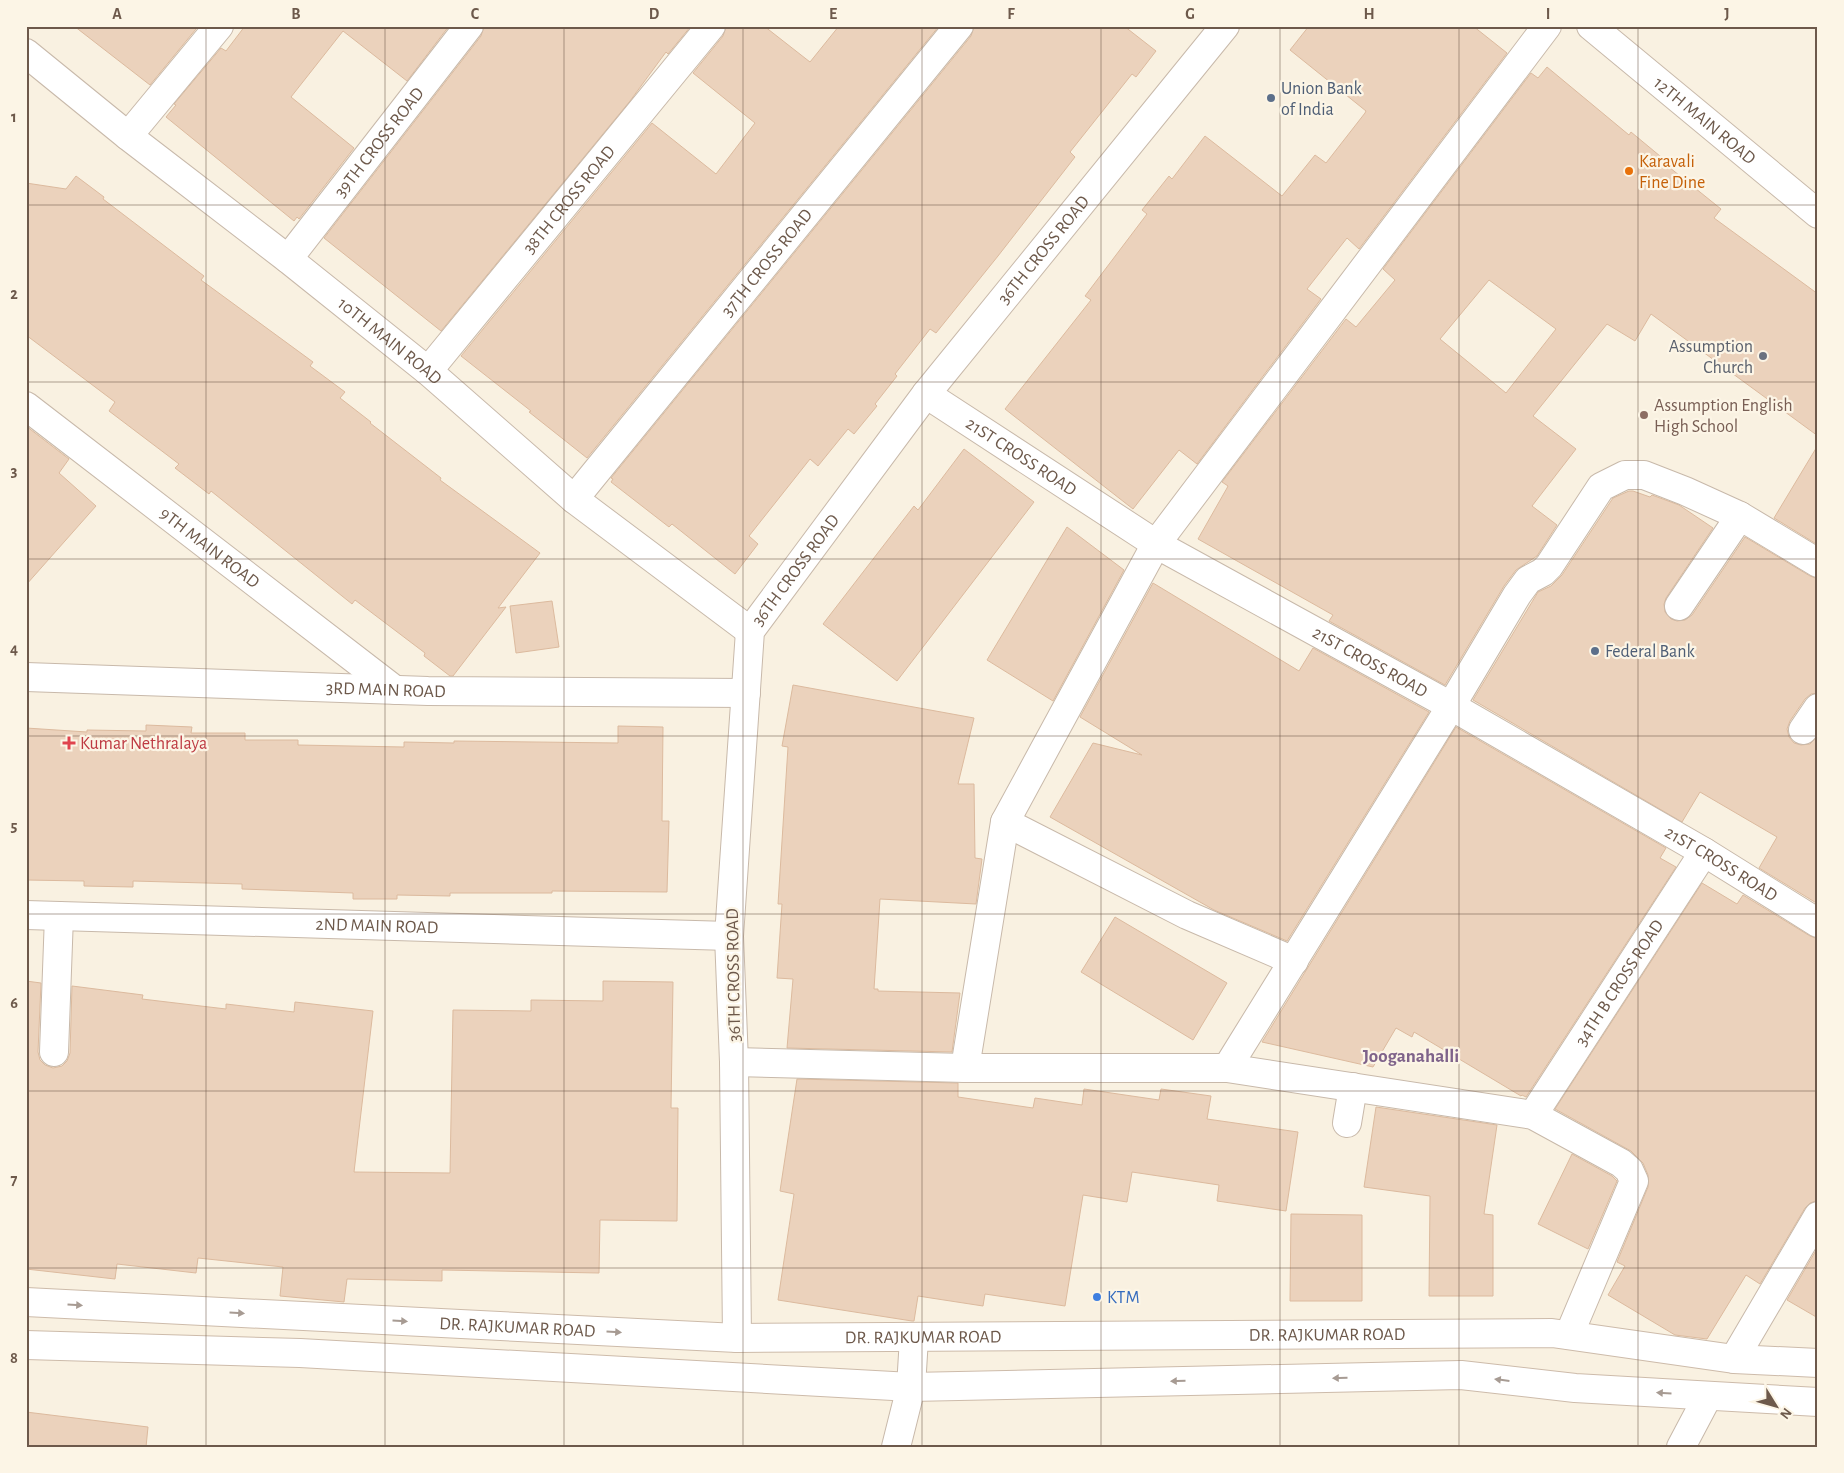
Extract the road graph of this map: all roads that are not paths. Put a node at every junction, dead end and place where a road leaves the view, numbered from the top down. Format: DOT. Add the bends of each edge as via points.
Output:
graph roads {
  1 [pos="219,26"];
  2 [pos="469,26"];
  3 [pos="711,26"];
  4 [pos="958,26"];
  5 [pos="1225,26"];
  6 [pos="1547,26"];
  7 [pos="1591,26"];
  8 [pos="26,53"];
  9 [pos="128,136"];
  10 [pos="1818,214"];
  11 [pos="288,259"];
  12 [pos="428,371"];
  13 [pos="926,394"];
  14 [pos="26,406"];
  15 [pos="574,500"];
  16 [pos="1740,516"];
  17 [pos="1156,544"];
  18 [pos="1818,563"];
  19 [pos="1678,606"];
  20 [pos="750,631"];
  21 [pos="26,677"];
  22 [pos="395,690"];
  23 [pos="746,693"];
  24 [pos="1451,706"];
  25 [pos="1818,708"];
  26 [pos="1803,730"];
  27 [pos="1005,822"];
  28 [pos="1704,852"];
  29 [pos="26,915"];
  30 [pos="59,916"];
  31 [pos="1818,923"];
  32 [pos="728,936"];
  33 [pos="1294,961"];
  34 [pos="54,1052"];
  35 [pos="734,1062"];
  36 [pos="965,1068"];
  37 [pos="1227,1068"];
  38 [pos="1353,1087"];
  39 [pos="1533,1115"];
  40 [pos="1347,1123"];
  41 [pos="1818,1216"];
  42 [pos="26,1302"];
  43 [pos="1569,1335"];
  44 [pos="737,1338"];
  45 [pos="914,1338"];
  46 [pos="26,1344"];
  47 [pos="1734,1359"];
  48 [pos="1818,1363"];
  49 [pos="911,1387"];
  50 [pos="1708,1396"];
  51 [pos="1818,1402"];
  52 [pos="896,1447"];
  53 [pos="1681,1447"];
  1 -- 9 [label="street"];
  2 -- 11 [label="street, 39TH CROSS ROAD"];
  3 -- 12 [label="street, 38TH CROSS ROAD"];
  4 -- 15 [label="street, 37TH CROSS ROAD"];
  5 -- 13 [label="street, 36TH CROSS ROAD"];
  6 -- 17 [label="street"];
  7 -- 10 [label="street, 12TH MAIN ROAD"];
  8 -- 9 [label="street, 10TH MAIN ROAD"];
  9 -- 11 [label="street, 10TH MAIN ROAD"];
  11 -- 12 [label="street, 10TH MAIN ROAD"];
  12 -- 15 [label="street, 10TH MAIN ROAD"];
  13 -- 17 [label="street, 21ST CROSS ROAD"];
  13 -- 20 [label="street, 36TH CROSS ROAD"];
  14 -- 22 [label="street, 9TH MAIN ROAD"];
  15 -- 20 [label="street, 10TH MAIN ROAD"];
  16 -- 18 [label="street"];
  16 -- 19 [label="street"];
  16 -- 24 [label="street" via="1644,475 1625,475 1602,487 1549,566 1528,580 1517,595"];
  17 -- 24 [label="street, 21ST CROSS ROAD"];
  17 -- 27 [label="street"];
  20 -- 23 [label="street, 36TH CROSS ROAD"];
  21 -- 22 [label="street, 3RD MAIN ROAD"];
  22 -- 23 [label="street, 3RD MAIN ROAD"];
  23 -- 32 [label="street, 36TH CROSS ROAD"];
  24 -- 28 [label="street, 21ST CROSS ROAD"];
  24 -- 33 [label="street"];
  25 -- 26 [label="street"];
  27 -- 33 [label="street" via="1187,915"];
  27 -- 36 [label="street"];
  28 -- 31 [label="street, 21ST CROSS ROAD"];
  28 -- 39 [label="street, 34TH B CROSS ROAD"];
  29 -- 30 [label="street, 2ND MAIN ROAD"];
  30 -- 32 [label="street, 2ND MAIN ROAD"];
  30 -- 34 [label="street"];
  32 -- 35 [label="street, 36TH CROSS ROAD"];
  33 -- 37 [label="street"];
  35 -- 36 [label="street"];
  35 -- 44 [label="street, 36TH CROSS ROAD"];
  36 -- 37 [label="street"];
  37 -- 38 [label="street"];
  38 -- 39 [label="street"];
  38 -- 40 [label="street"];
  39 -- 43 [label="street" via="1621,1163 1634,1180"];
  41 -- 47 [label="street"];
  42 -- 44 [label="street, DR. RAJKUMAR ROAD, one-way"];
  43 -- 45 [label="street, DR. RAJKUMAR ROAD" via="1552,1332"];
  43 -- 47 [label="street, DR. RAJKUMAR ROAD"];
  44 -- 45 [label="street, DR. RAJKUMAR ROAD"];
  45 -- 49 [label="street"];
  46 -- 49 [label="street" via="300,1353"];
  47 -- 48 [label="street, DR. RAJKUMAR ROAD"];
  50 -- 49 [label="street, one-way" via="1575,1388 1461,1375"];
  49 -- 52 [label="street"];
  50 -- 51 [label="street"];
  50 -- 53 [label="street"];
}
